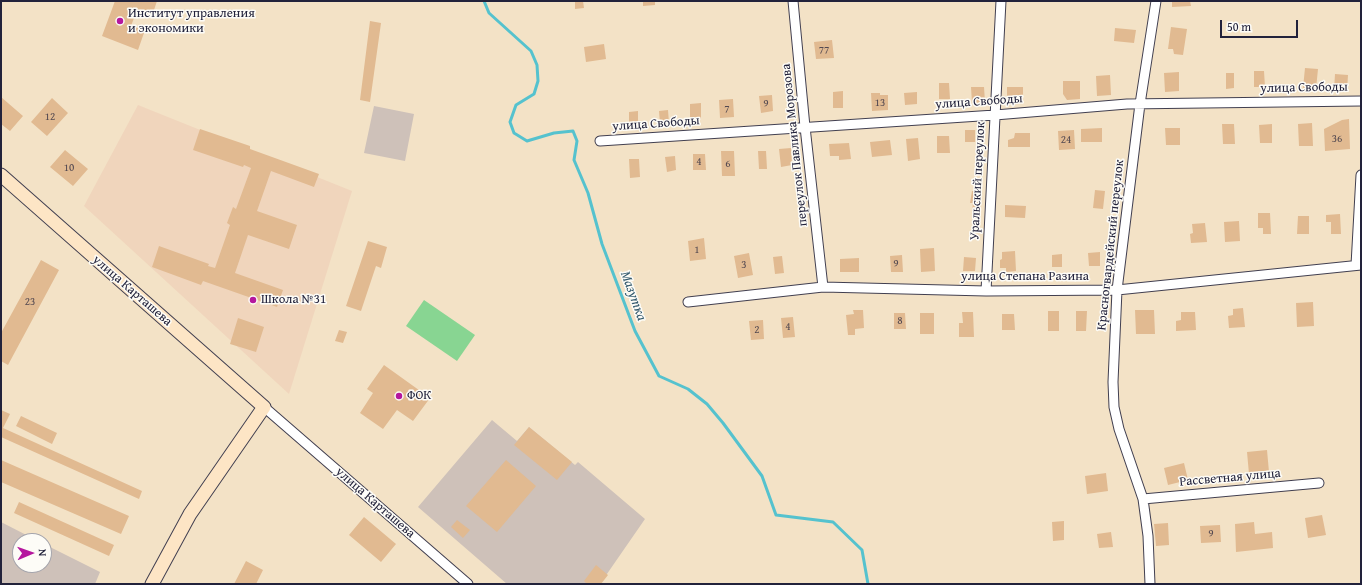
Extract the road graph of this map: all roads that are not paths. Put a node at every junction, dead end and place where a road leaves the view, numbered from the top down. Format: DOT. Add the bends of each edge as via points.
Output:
graph roads {
  1 [pos="793,1"];
  2 [pos="1001,1"];
  3 [pos="1156,1"];
  4 [pos="1361,101"];
  5 [pos="1140,104"];
  6 [pos="995,115"];
  7 [pos="805,127"];
  8 [pos="600,141"];
  9 [pos="1,175"];
  10 [pos="1361,175"];
  11 [pos="1359,265"];
  12 [pos="823,287"];
  13 [pos="1117,290"];
  14 [pos="986,291"];
  15 [pos="688,302"];
  16 [pos="264,407"];
  17 [pos="1319,483"];
  18 [pos="1143,499"];
  19 [pos="152,584"];
  20 [pos="468,584"];
  21 [pos="1150,584"];
  1 -- 7 [label="street, переулок Павлика Морозова"];
  2 -- 6 [label="street, Уральский переулок"];
  3 -- 5 [label="street, Красногвардейский переулок"];
  4 -- 5 [label="street, улица Свободы"];
  5 -- 6 [label="street, улица Свободы"];
  5 -- 13 [label="street, Красногвардейский переулок"];
  6 -- 7 [label="street, улица Свободы"];
  6 -- 14 [label="street, Уральский переулок"];
  7 -- 8 [label="street, улица Свободы"];
  7 -- 12 [label="street, переулок Павлика Морозова"];
  9 -- 16 [label="street, улица Карташева"];
  10 -- 11 [label="street"];
  11 -- 13 [label="street, улица Степана Разина"];
  12 -- 14 [label="street, улица Степана Разина"];
  12 -- 15 [label="street, улица Степана Разина"];
  13 -- 14 [label="street, улица Степана Разина"];
  13 -- 18 [label="street, Красногвардейский переулок" via="1114,407"];
  16 -- 19 [label="street" via="190,514"];
  16 -- 20 [label="street, улица Карташева"];
  17 -- 18 [label="street, Рассветная улица"];
  18 -- 21 [label="street, Красногвардейский переулок"];
}
